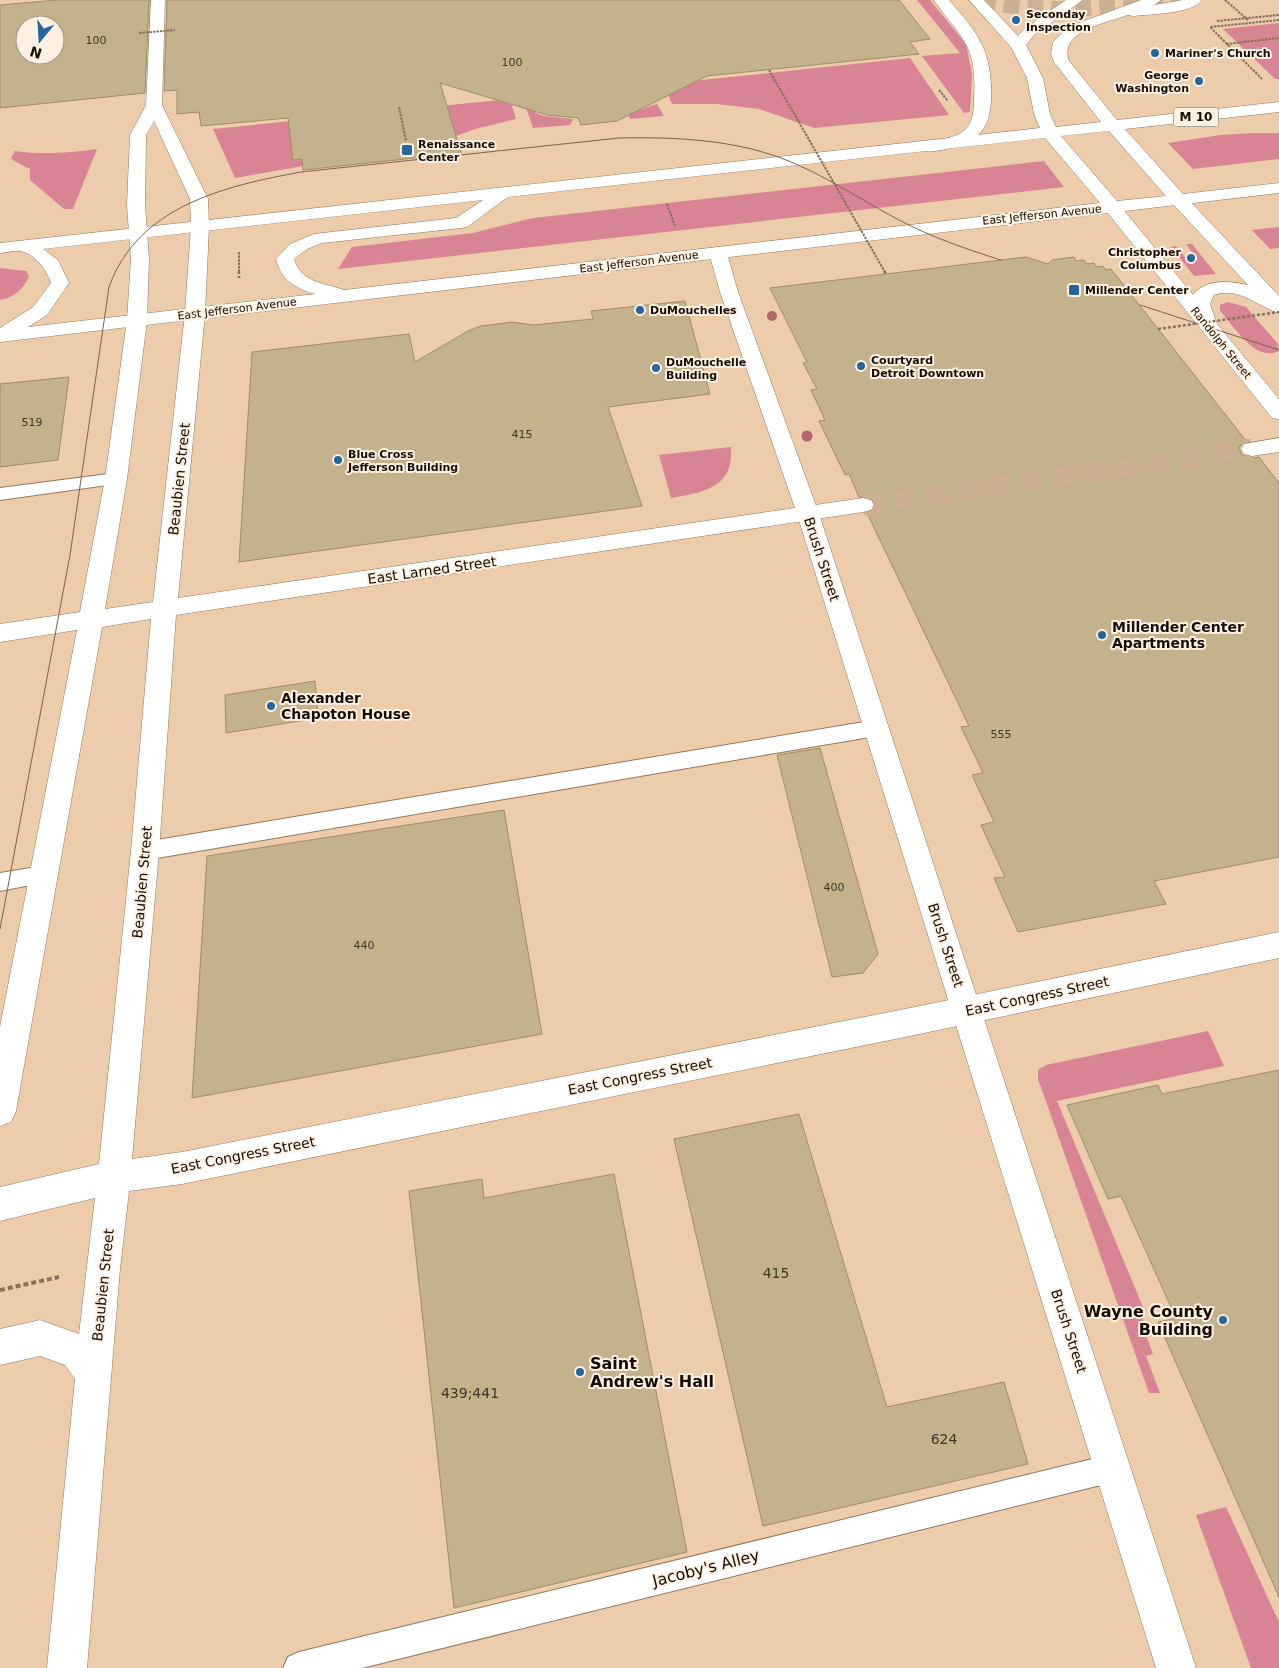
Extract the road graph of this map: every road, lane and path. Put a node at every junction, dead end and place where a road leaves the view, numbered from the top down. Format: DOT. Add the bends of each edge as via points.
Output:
graph roads {
  1 [pos="158,0"];
  2 [pos="941,0"];
  3 [pos="976,0"];
  4 [pos="1076,0"];
  5 [pos="1136,0"];
  6 [pos="1154,0"];
  7 [pos="1175,0"];
  8 [pos="1195,0"];
  9 [pos="1225,0"];
  10 [pos="1120,7"];
  11 [pos="1279,20"];
  12 [pos="1252,23"];
  13 [pos="175,30"];
  14 [pos="139,34"];
  15 [pos="1279,38"];
  16 [pos="1227,44"];
  17 [pos="1018,45"];
  18 [pos="769,70"];
  19 [pos="1265,82"];
  20 [pos="939,90"];
  21 [pos="948,101"];
  22 [pos="154,105"];
  23 [pos="399,107"];
  24 [pos="1279,108"];
  25 [pos="1113,127"];
  26 [pos="1050,133"];
  27 [pos="406,141"];
  28 [pos="928,147"];
  29 [pos="1279,188"];
  30 [pos="504,193"];
  31 [pos="1178,200"];
  32 [pos="666,203"];
  33 [pos="1112,207"];
  34 [pos="200,226"];
  35 [pos="676,230"];
  36 [pos="138,233"];
  37 [pos="24,246"];
  38 [pos="0,248"];
  39 [pos="239,249"];
  40 [pos="718,253"];
  41 [pos="886,274"];
  42 [pos="239,286"];
  43 [pos="346,296"];
  44 [pos="1279,310"];
  45 [pos="195,313"];
  46 [pos="137,320"];
  47 [pos="1208,326"];
  48 [pos="1158,329"];
  49 [pos="0,336"];
  50 [pos="1231,355"];
  51 [pos="1277,381"];
  52 [pos="1279,413"];
  53 [pos="1279,444"];
  54 [pos="1252,448"];
  55 [pos="116,479"];
  56 [pos="0,494"];
  57 [pos="863,505"];
  58 [pos="808,514"];
  59 [pos="164,609"];
  60 [pos="91,621"];
  61 [pos="0,633"];
  62 [pos="876,728"];
  63 [pos="145,851"];
  64 [pos="43,875"];
  65 [pos="0,882"];
  66 [pos="1279,945"];
  67 [pos="967,1010"];
  68 [pos="0,1111"];
  69 [pos="114,1177"];
  70 [pos="0,1204"];
  71 [pos="59,1278"];
  72 [pos="0,1290"];
  73 [pos="0,1347"];
  74 [pos="94,1374"];
  75 [pos="1112,1468"];
  76 [pos="67,1668"];
  77 [pos="299,1668"];
  78 [pos="1176,1668"];
  1 -- 22 [label="main road, Beaubien Street"];
  2 -- 28 [label="main road" via="979,51 984,79 982,112 978,125 970,134"];
  3 -- 17 [label="main road, Randolph Street" via="993,12"];
  4 -- 17 [label="main road" via="1030,32"];
  5 -- 10 [label="main road"];
  6 -- 10 [label="main road"];
  7 -- 10 [label="main road"];
  8 -- 10 [label="main road" via="1182,6 1154,10"];
  9 -- 12 [label="path, bridge"];
  10 -- 25 [label="main road" via="1073,30 1065,36 1059,48 1062,62"];
  11 -- 12 [label="path"];
  12 -- 16 [label="path" via="1210,27"];
  13 -- 14 [label="path, bridge"];
  15 -- 16 [label="path"];
  16 -- 19 [label="path"];
  17 -- 26 [label="main road, Randolph Street" via="1035,78 1042,114"];
  18 -- 41 [label="path, bridge"];
  20 -- 21 [label="path"];
  22 -- 34 [label="main road, Beaubien Street" via="199,199"];
  22 -- 36 [label="main road, Beaubien Street" via="138,135"];
  23 -- 27 [label="path"];
  24 -- 25 [label="main road, M 10"];
  25 -- 26 [label="main road"];
  25 -- 31 [label="main road"];
  26 -- 28 [label="main road"];
  26 -- 33 [label="main road, Randolph Street"];
  28 -- 30 [label="main road"];
  29 -- 31 [label="main road, East Jefferson Avenue"];
  30 -- 34 [label="main road"];
  30 -- 43 [label="main road" via="460,223 320,238 290,251 285,259 293,278"];
  31 -- 33 [label="main road, East Jefferson Avenue"];
  31 -- 44 [label="main road"];
  32 -- 35 [label="path"];
  33 -- 40 [label="main road, East Jefferson Avenue"];
  33 -- 47 [label="main road, Randolph Street"];
  34 -- 36 [label="main road"];
  34 -- 45 [label="main road, Beaubien Street"];
  36 -- 37 [label="main road"];
  36 -- 46 [label="main road, Beaubien Street"];
  37 -- 38 [label="main road"];
  37 -- 49 [label="main road" via="45,257 56,268 60,283 40,311"];
  39 -- 42 [label="path"];
  40 -- 43 [label="main road, East Jefferson Avenue"];
  40 -- 58 [label="main road, Brush Street"];
  43 -- 45 [label="main road, East Jefferson Avenue"];
  44 -- 47 [label="main road" via="1260,295 1246,290 1216,288 1203,294 1200,305"];
  44 -- 48 [label="path, bridge"];
  45 -- 46 [label="main road, East Jefferson Avenue"];
  45 -- 59 [label="main road, Beaubien Street"];
  46 -- 49 [label="main road, East Jefferson Avenue"];
  46 -- 55 [label="main road, Beaubien Street"];
  47 -- 50 [label="main road, Randolph Street"];
  50 -- 51 [label="main road" via="1248,370"];
  50 -- 52 [label="main road, Randolph Street"];
  53 -- 54 [label="main road"];
  55 -- 56 [label="lane"];
  55 -- 60 [label="main road, Beaubien Street"];
  57 -- 58 [label="main road, East Larned Street"];
  58 -- 59 [label="main road, East Larned Street"];
  58 -- 62 [label="main road, Brush Street"];
  59 -- 60 [label="main road, East Larned Street"];
  59 -- 63 [label="main road, Beaubien Street"];
  60 -- 61 [label="main road, East Larned Street"];
  60 -- 64 [label="main road, Beaubien Street"];
  62 -- 63 [label="lane"];
  62 -- 67 [label="main road, Brush Street"];
  63 -- 69 [label="main road, Beaubien Street"];
  64 -- 65 [label="lane"];
  64 -- 68 [label="main road, Beaubien Street"];
  66 -- 67 [label="main road, East Congress Street"];
  67 -- 69 [label="main road, East Congress Street" via="191,1166"];
  67 -- 75 [label="main road, Brush Street"];
  69 -- 70 [label="main road, East Congress Street"];
  69 -- 74 [label="main road, Beaubien Street"];
  71 -- 72 [label="path"];
  73 -- 74 [label="main road" via="40,1338 77,1351"];
  74 -- 76 [label="main road, Beaubien Street"];
  75 -- 77 [label="lane, Jacoby's Alley"];
  75 -- 78 [label="main road, Brush Street"];
}
